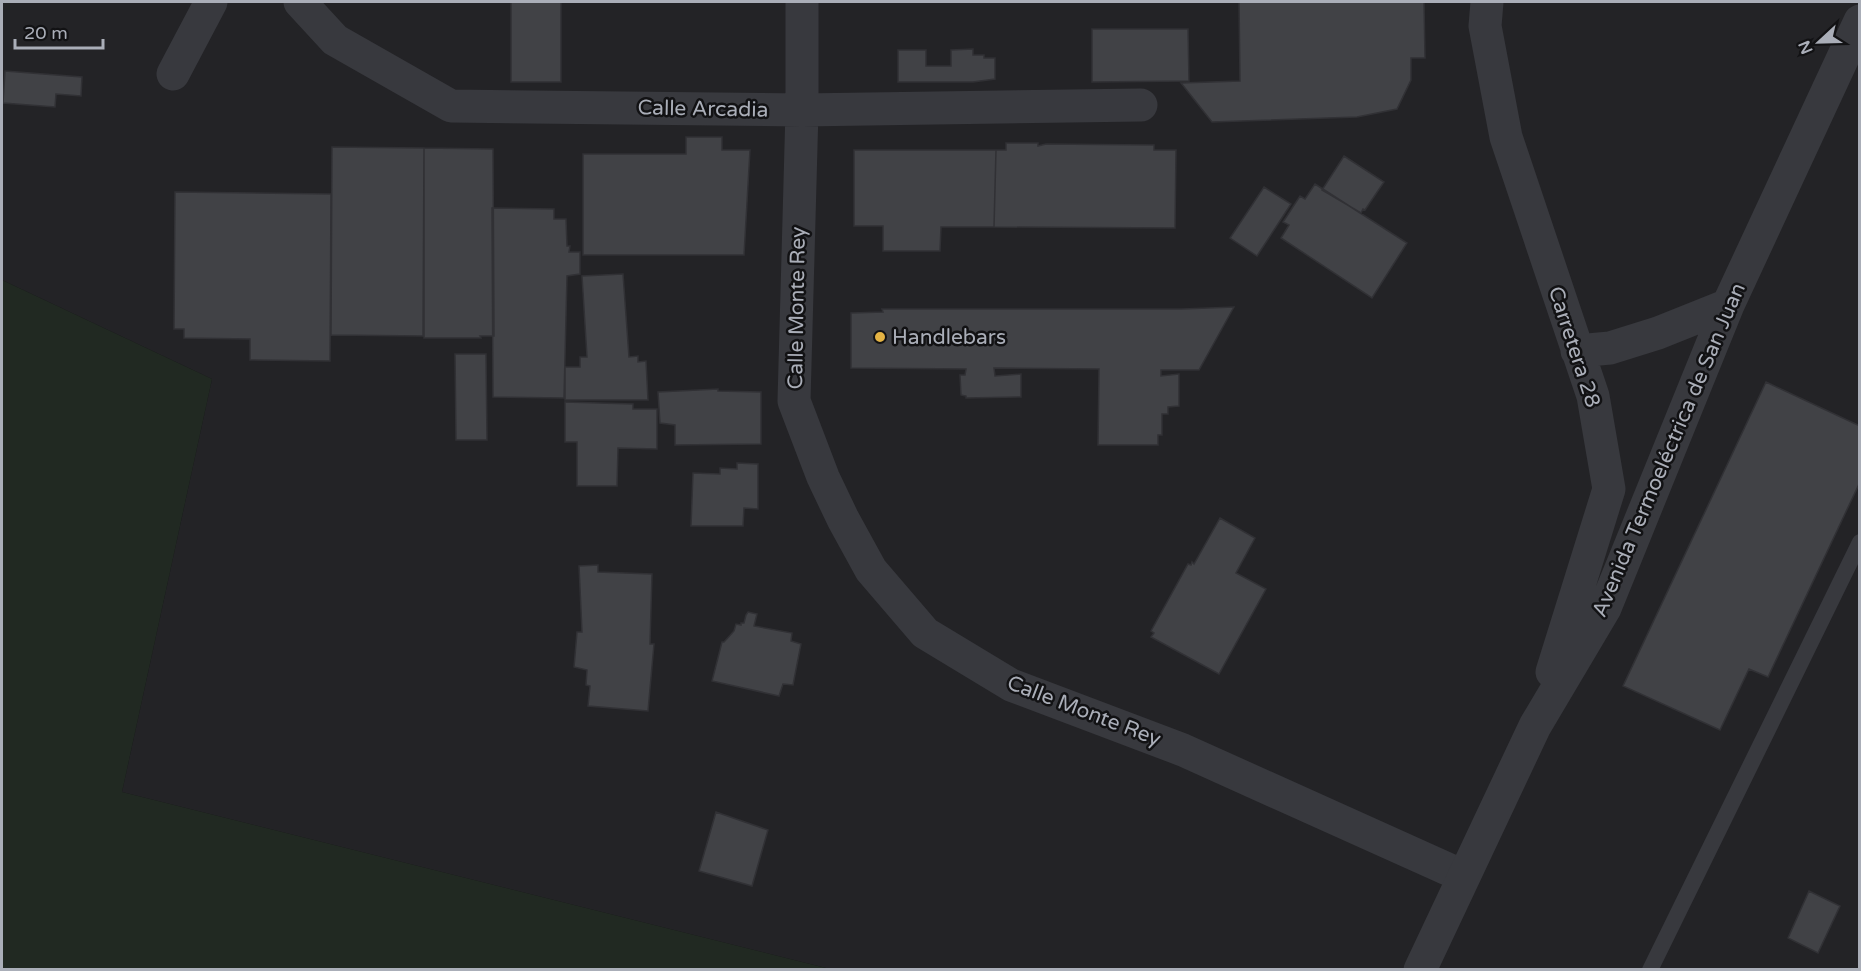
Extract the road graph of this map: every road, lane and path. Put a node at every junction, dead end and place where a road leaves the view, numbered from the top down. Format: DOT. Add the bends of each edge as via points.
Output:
graph roads {
  1 [pos="211,2"];
  2 [pos="300,2"];
  3 [pos="802,2"];
  4 [pos="1487,2"];
  5 [pos="1860,21"];
  6 [pos="173,74"];
  7 [pos="1140,105"];
  8 [pos="802,110"];
  9 [pos="1728,305"];
  10 [pos="1577,351"];
  11 [pos="1860,542"];
  12 [pos="1535,726"];
  13 [pos="1463,876"];
  14 [pos="1420,969"];
  15 [pos="1650,969"];
  1 -- 6 [label="street"];
  2 -- 8 [label="street, Calle Arcadia" via="335,40 451,106"];
  3 -- 8 [label="street, Calle Monte Rey"];
  4 -- 10 [label="street, Carretera 28" via="1485,26 1506,137"];
  5 -- 9 [label="street, Avenida Termoeléctrica de San Juan"];
  7 -- 8 [label="street, Calle Arcadia"];
  8 -- 13 [label="street, Calle Monte Rey" via="794,401 823,477 871,570 917,624 925,633 1011,685 1183,750"];
  9 -- 10 [label="street" via="1620,345"];
  9 -- 12 [label="street, Avenida Termoeléctrica de San Juan" via="1605,608"];
  10 -- 12 [label="street, Carretera 28" via="1593,396 1609,489"];
  11 -- 15 [label="lane"];
  12 -- 13 [label="street, Avenida Termoeléctrica de San Juan"];
  13 -- 14 [label="street, Avenida Termoeléctrica de San Juan"];
}
